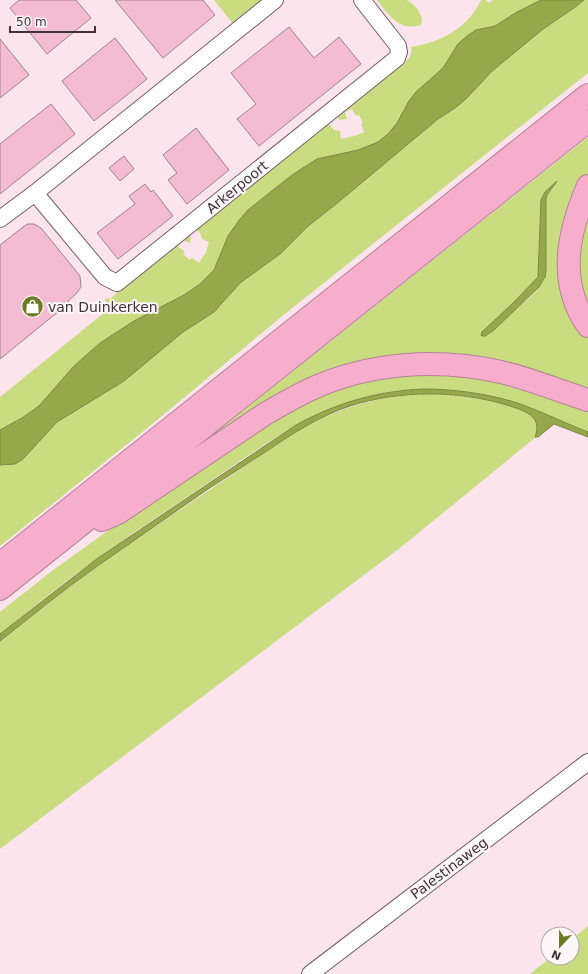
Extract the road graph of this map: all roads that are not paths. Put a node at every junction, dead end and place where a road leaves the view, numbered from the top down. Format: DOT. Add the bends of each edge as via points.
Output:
graph roads {
  1 [pos="275,0"];
  2 [pos="362,0"];
  3 [pos="588,95"];
  4 [pos="588,121"];
  5 [pos="588,186"];
  6 [pos="35,193"];
  7 [pos="0,218"];
  8 [pos="588,326"];
  9 [pos="588,400"];
  10 [pos="58,541"];
  11 [pos="0,564"];
  12 [pos="0,588"];
  13 [pos="588,762"];
  14 [pos="310,974"];
  1 -- 6 [label="street"];
  2 -- 6 [label="street, Arkerpoort" via="398,46 397,58 117,283 105,277"];
  3 -- 11 [label="highway"];
  4 -- 10 [label="highway"];
  5 -- 8 [label="highway" via="573,227 568,270 574,299"];
  6 -- 7 [label="street"];
  9 -- 10 [label="highway" via="515,376 462,365 420,363 358,373 312,389 265,414 118,513"];
  10 -- 12 [label="highway"];
  13 -- 14 [label="street, Palestinaweg"];
}
